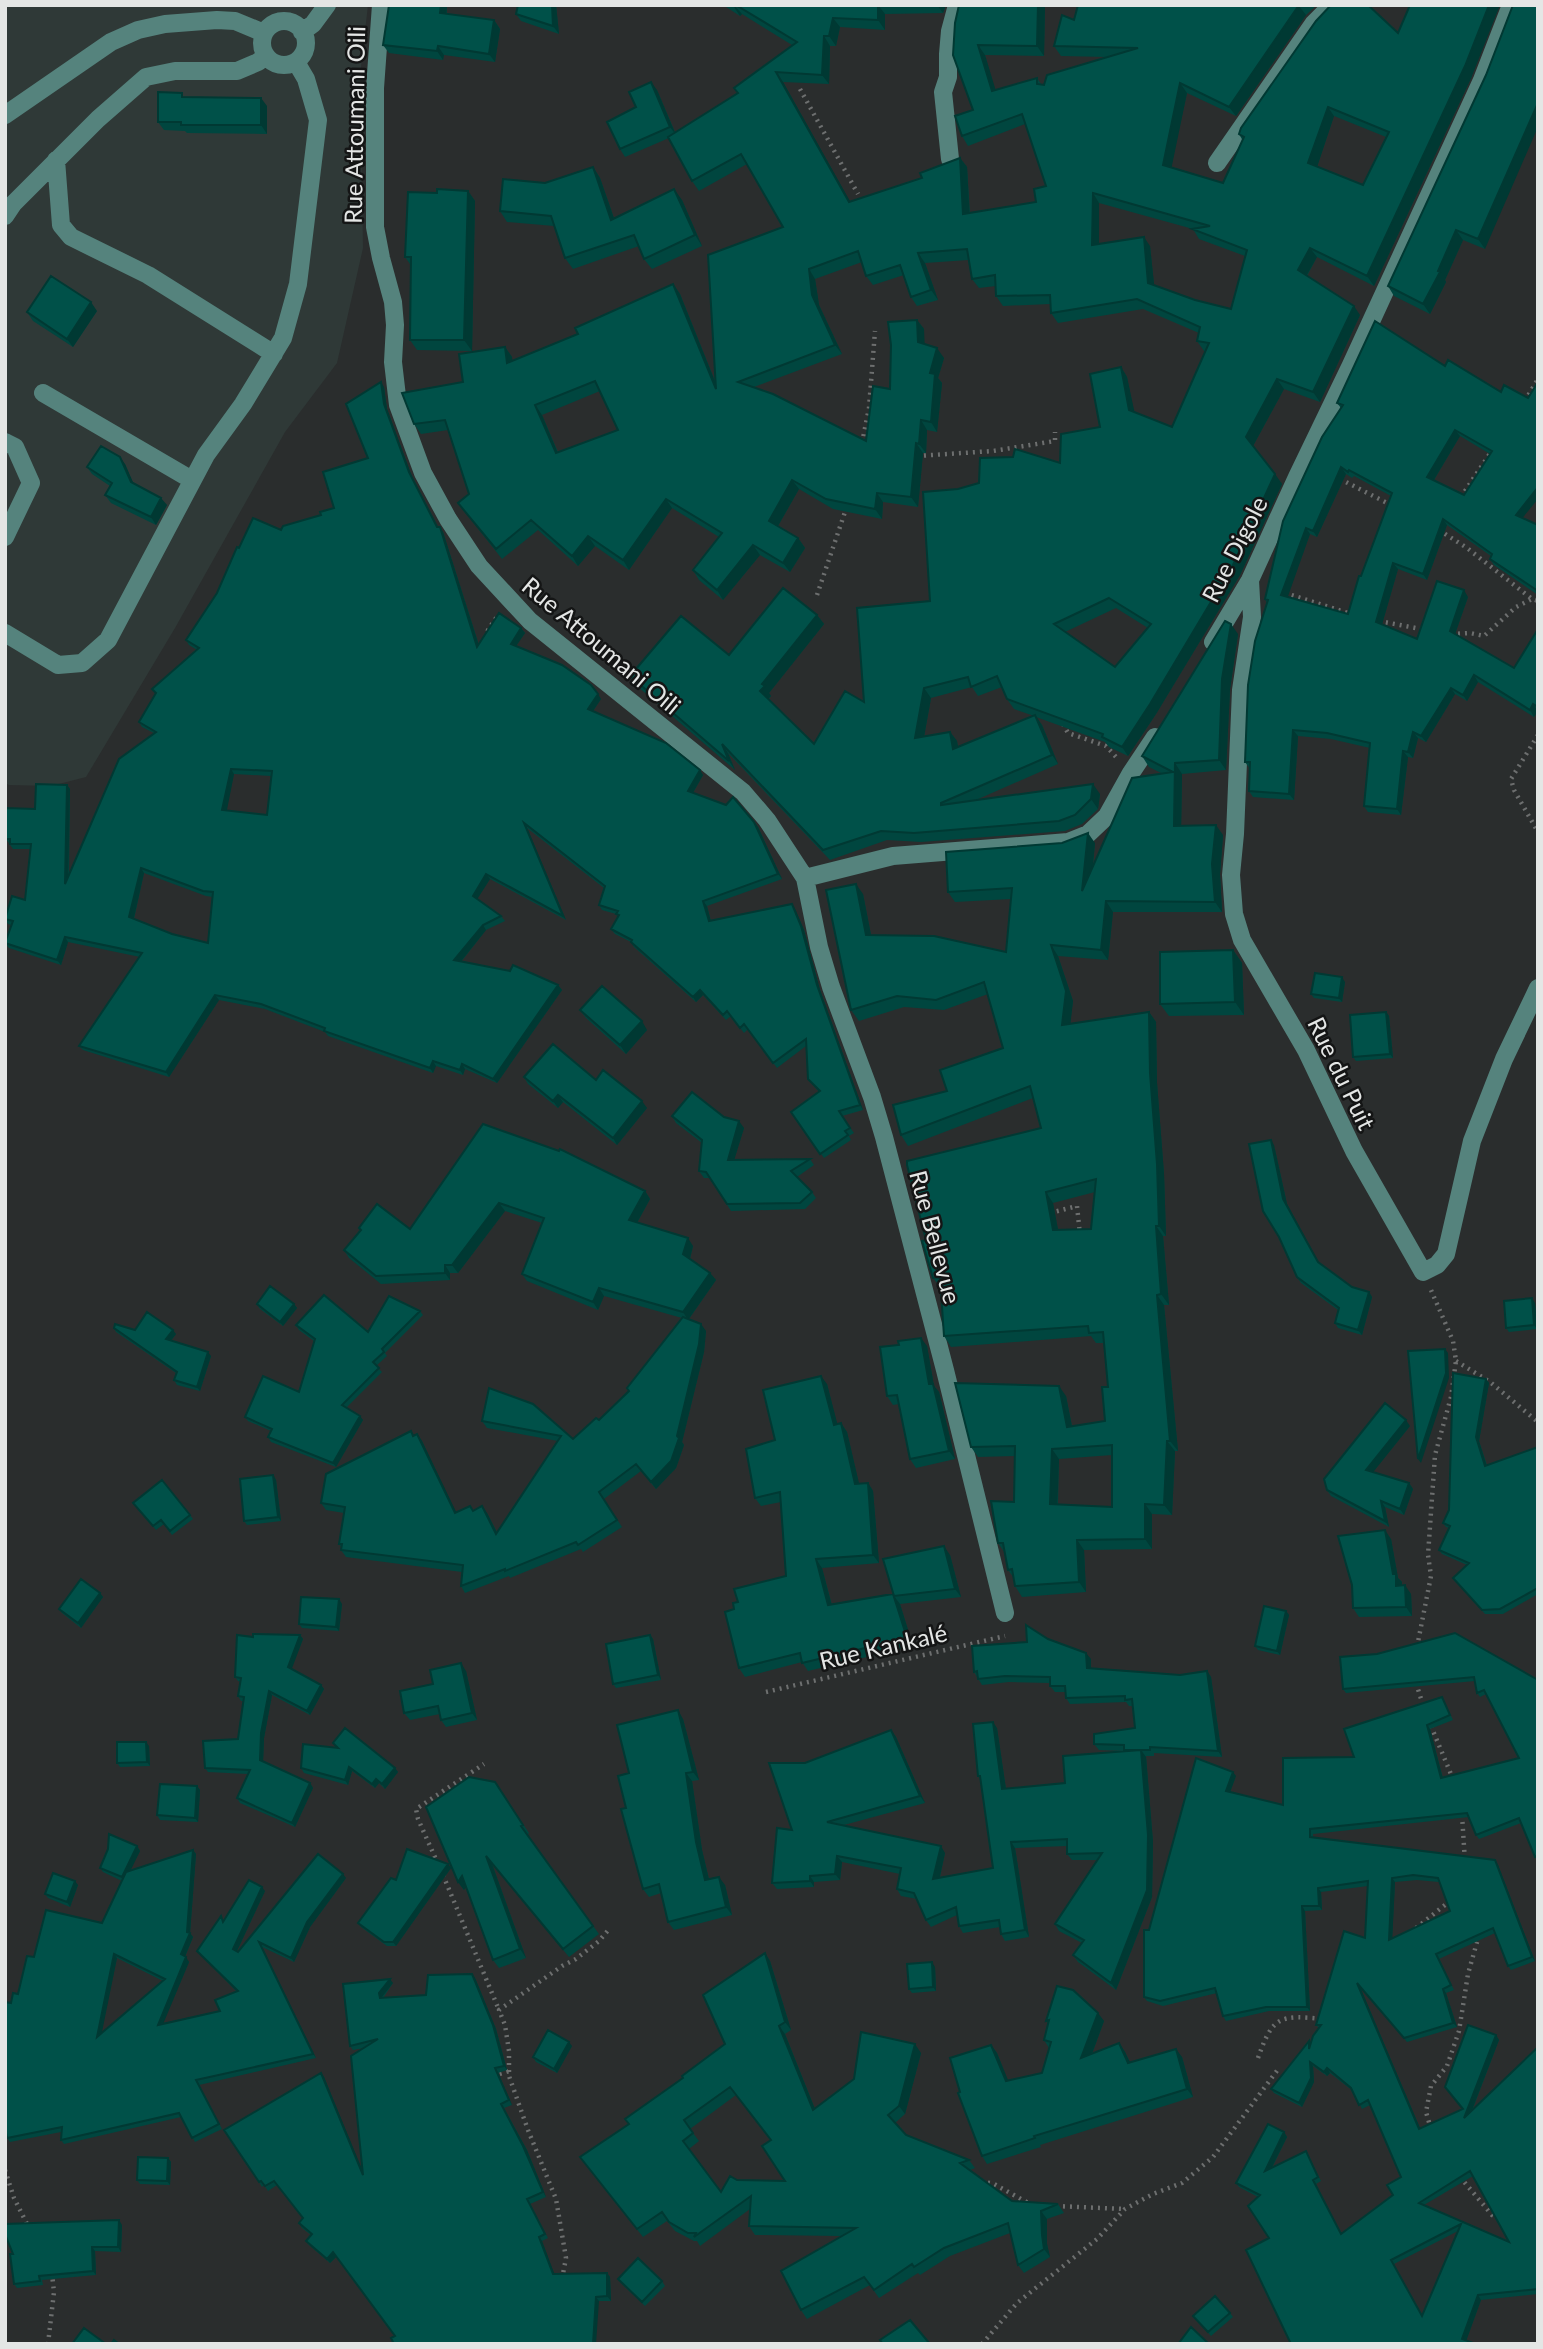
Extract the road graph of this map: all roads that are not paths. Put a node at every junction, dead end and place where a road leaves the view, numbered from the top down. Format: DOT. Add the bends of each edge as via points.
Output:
graph roads {
  1 [pos="327,5"];
  2 [pos="381,5"];
  3 [pos="957,5"];
  4 [pos="1332,5"];
  5 [pos="1511,5"];
  6 [pos="302,32"];
  7 [pos="264,33"];
  8 [pos="266,56"];
  9 [pos="296,62"];
  10 [pos="5,115"];
  11 [pos="950,159"];
  12 [pos="57,160"];
  13 [pos="1217,163"];
  14 [pos="5,216"];
  15 [pos="274,354"];
  16 [pos="43,393"];
  17 [pos="5,442"];
  18 [pos="192,480"];
  19 [pos="5,537"];
  20 [pos="1250,580"];
  21 [pos="5,633"];
  22 [pos="1201,661"];
  23 [pos="1166,720"];
  24 [pos="806,878"];
  25 [pos="1538,988"];
  26 [pos="1004,1612"];
  1 -- 6 [label="street"];
  2 -- 24 [label="street, Rue Attoumani Oili" via="375,88 375,227 393,302 398,405 423,473 479,566 509,600 560,647 743,792"];
  3 -- 11 [label="street" via="943,92"];
  4 -- 13 [label="street" via="1314,23"];
  5 -- 20 [label="street, Rue Digole" via="1482,80"];
  6 -- 7 [label="street" via="290,22 281,22"];
  6 -- 9 [label="street" via="306,45"];
  7 -- 8 [label="street"];
  7 -- 10 [label="street" via="235,21 217,20 138,30 111,43"];
  8 -- 9 [label="street" via="277,64"];
  8 -- 12 [label="street" via="237,71 175,71 146,77"];
  9 -- 15 [label="street" via="318,120 298,284"];
  12 -- 14 [label="street"];
  12 -- 15 [label="street" via="61,225 71,237 148,275"];
  15 -- 18 [label="street"];
  16 -- 18 [label="street"];
  17 -- 19 [label="street" via="15,447 32,483"];
  18 -- 21 [label="street" via="108,640 82,663 58,665"];
  20 -- 22 [label="street, Rue Digole"];
  20 -- 25 [label="street, Rue du Puit" via="1252,617 1241,690 1231,876 1234,914 1242,940 1306,1050 1353,1151 1423,1272 1446,1254 1472,1141"];
  23 -- 24 [label="street" via="1107,816 1088,834 1068,842 893,856"];
  24 -- 26 [label="street, Rue Bellevue" via="822,957 888,1151"];
}
